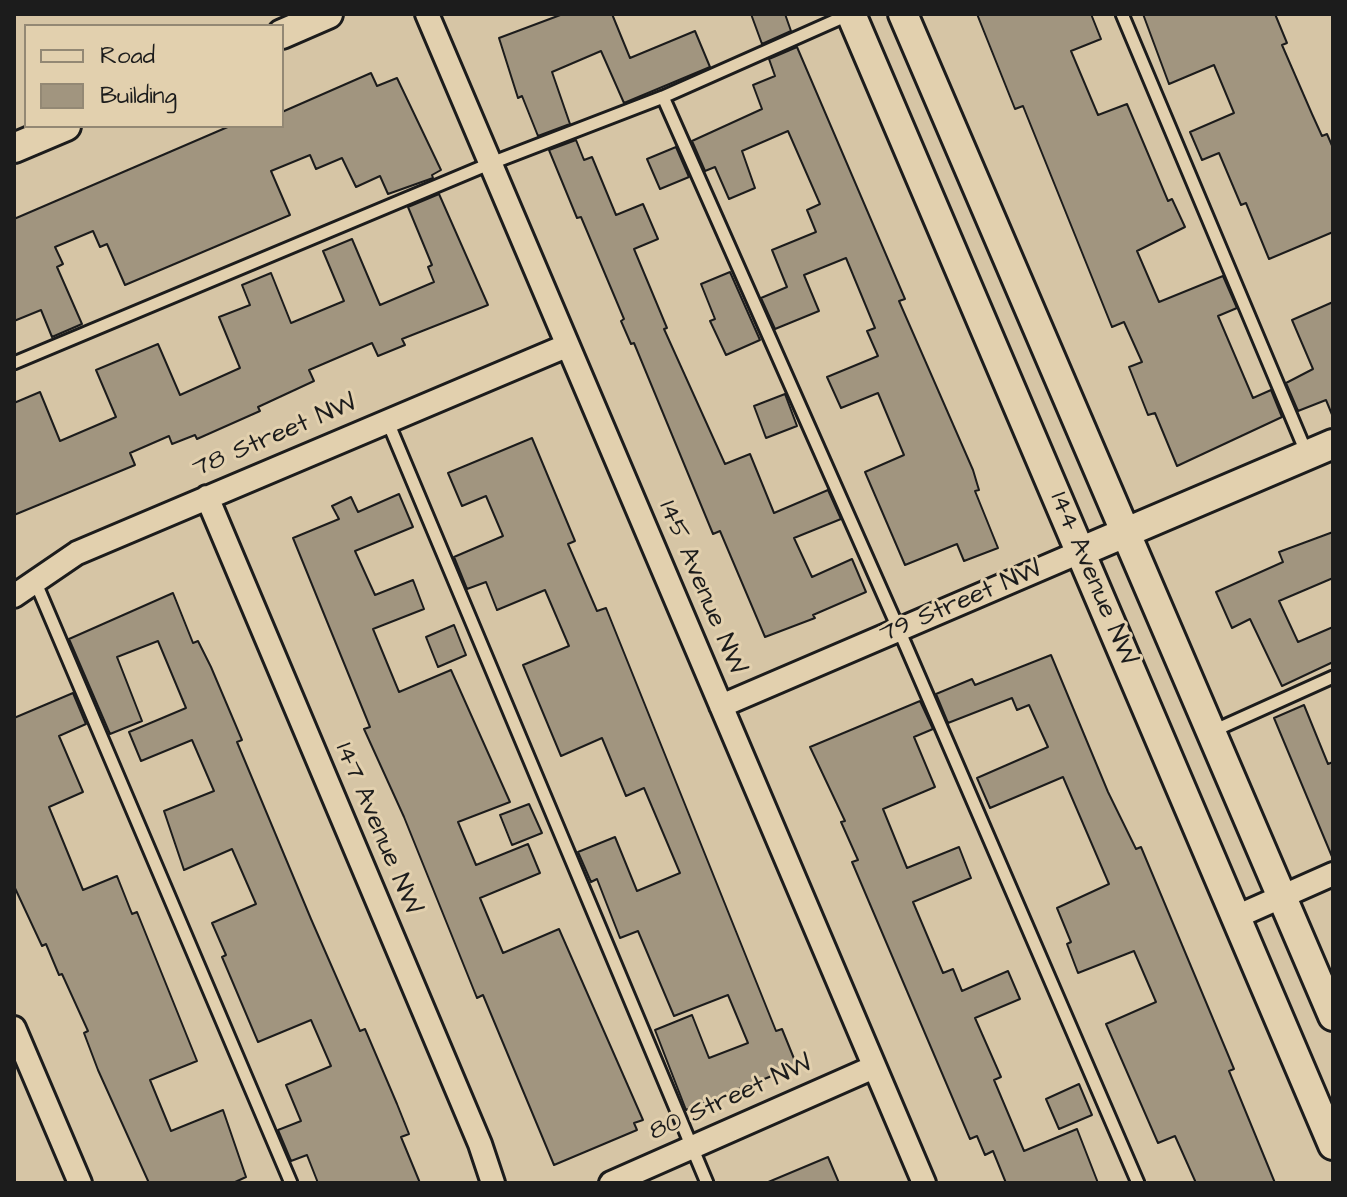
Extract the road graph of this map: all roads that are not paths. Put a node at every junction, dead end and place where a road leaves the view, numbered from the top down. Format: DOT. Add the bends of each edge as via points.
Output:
graph roads {
  1 [pos="328,14"];
  2 [pos="427,14"];
  3 [pos="851,14"];
  4 [pos="903,14"];
  5 [pos="1122,14"];
  6 [pos="284,33"];
  7 [pos="663,97"];
  8 [pos="61,128"];
  9 [pos="14,148"];
  10 [pos="489,164"];
  11 [pos="566,346"];
  12 [pos="14,363"];
  13 [pos="387,420"];
  14 [pos="1320,450"];
  15 [pos="207,497"];
  16 [pos="1126,533"];
  17 [pos="1080,552"];
  18 [pos="35,581"];
  19 [pos="14,596"];
  20 [pos="899,630"];
  21 [pos="1333,677"];
  22 [pos="721,706"];
  23 [pos="1210,733"];
  24 [pos="1333,874"];
  25 [pos="1282,897"];
  26 [pos="1236,917"];
  27 [pos="1333,1016"];
  28 [pos="14,1028"];
  29 [pos="874,1067"];
  30 [pos="1333,1145"];
  31 [pos="692,1147"];
  32 [pos="80,1183"];
  33 [pos="291,1183"];
  34 [pos="493,1183"];
  35 [pos="611,1183"];
  36 [pos="707,1183"];
  37 [pos="924,1183"];
  38 [pos="1138,1183"];
  1 -- 6 [label="street"];
  2 -- 10 [label="street, 145 Avenue NW"];
  3 -- 7 [label="lane"];
  3 -- 17 [label="street, 144 Avenue NW"];
  4 -- 16 [label="street, 144 Avenue NW"];
  5 -- 14 [label="lane"];
  7 -- 10 [label="lane"];
  7 -- 20 [label="lane"];
  8 -- 9 [label="street"];
  10 -- 11 [label="street, 145 Avenue NW"];
  10 -- 12 [label="lane"];
  11 -- 13 [label="street, 78 Street NW"];
  11 -- 22 [label="street, 145 Avenue NW"];
  13 -- 15 [label="street, 78 Street NW"];
  13 -- 31 [label="lane"];
  14 -- 16 [label="street, 79 Street NW"];
  15 -- 18 [label="street, 78 Street NW" via="77,553"];
  15 -- 34 [label="street, 147 Avenue NW"];
  16 -- 17 [label="street, 79 Street NW"];
  16 -- 23 [label="street, 144 Avenue NW"];
  17 -- 20 [label="street, 79 Street NW"];
  17 -- 26 [label="street, 144 Avenue NW"];
  18 -- 19 [label="street, 78 Street NW"];
  18 -- 33 [label="lane"];
  20 -- 22 [label="street, 79 Street NW"];
  20 -- 38 [label="lane"];
  21 -- 23 [label="lane"];
  22 -- 29 [label="street, 145 Avenue NW"];
  23 -- 25 [label="street, 144 Avenue NW"];
  24 -- 25 [label="street"];
  25 -- 26 [label="street"];
  25 -- 27 [label="street, 144 Avenue NW"];
  26 -- 30 [label="street, 144 Avenue NW"];
  28 -- 32 [label="street"];
  29 -- 31 [label="street, 80 Street NW"];
  29 -- 37 [label="street, 145 Avenue NW"];
  31 -- 35 [label="street, 80 Street NW"];
  31 -- 36 [label="lane"];
}
